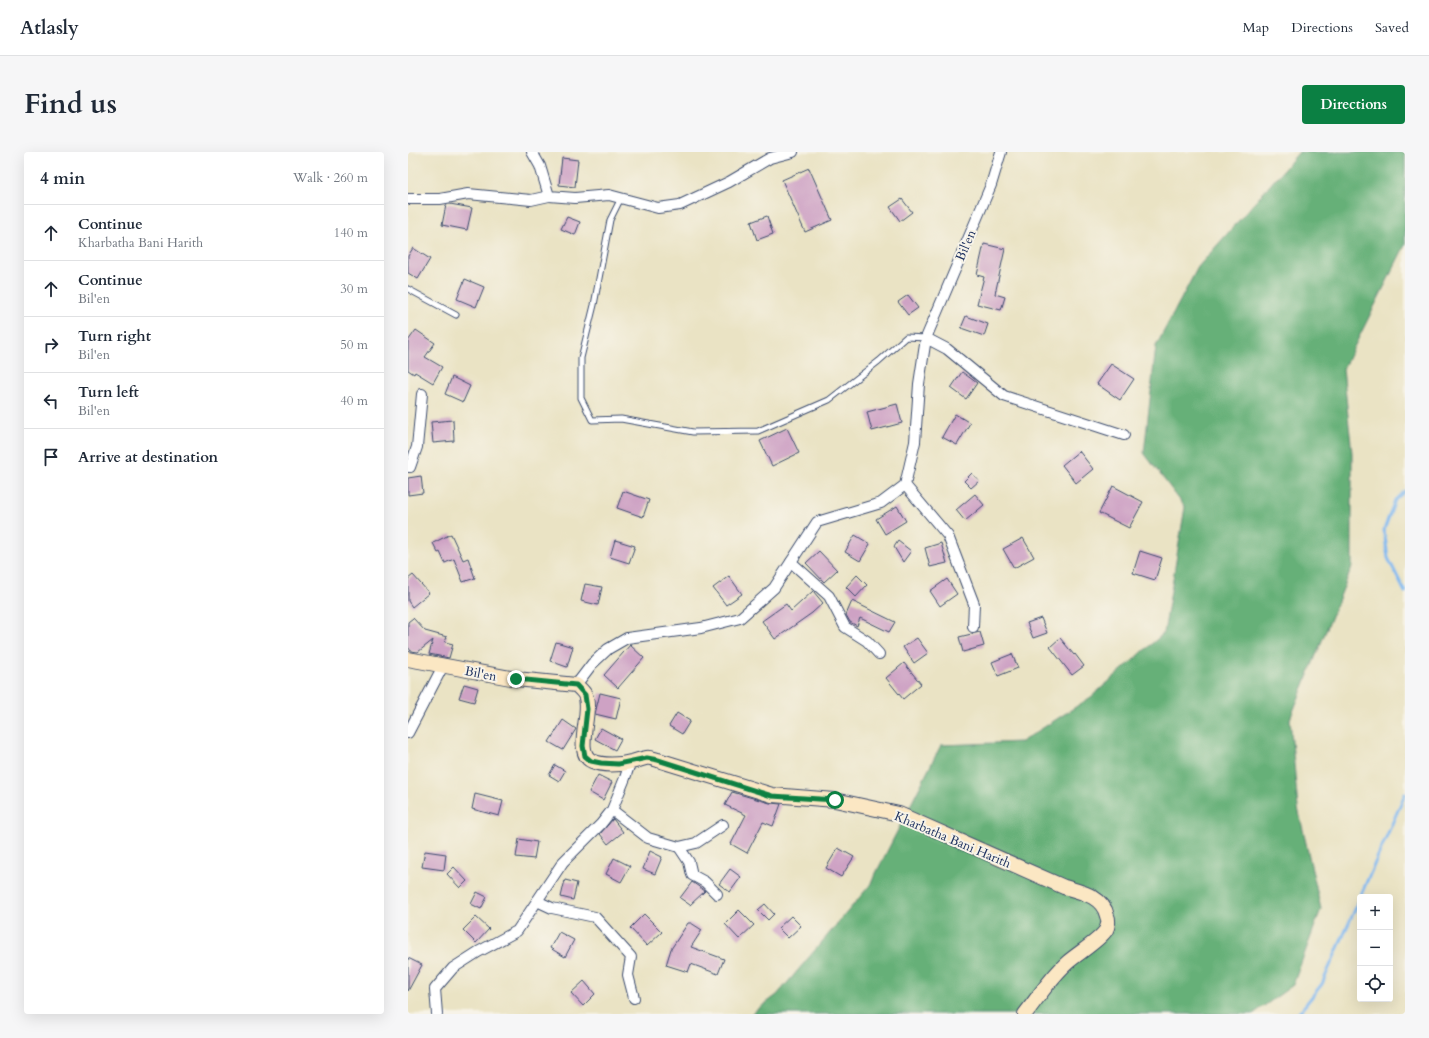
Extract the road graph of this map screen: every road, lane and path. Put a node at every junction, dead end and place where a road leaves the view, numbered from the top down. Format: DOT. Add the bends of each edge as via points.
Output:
graph roads {
  1 [pos="532,152"];
  2 [pos="793,152"];
  3 [pos="1001,152"];
  4 [pos="549,196"];
  5 [pos="621,198"];
  6 [pos="408,199"];
  7 [pos="408,288"];
  8 [pos="456,315"];
  9 [pos="926,338"];
  10 [pos="422,394"];
  11 [pos="1124,435"];
  12 [pos="408,467"];
  13 [pos="905,485"];
  14 [pos="791,562"];
  15 [pos="973,627"];
  16 [pos="879,654"];
  17 [pos="408,659"];
  18 [pos="444,666"];
  19 [pos="576,685"];
  20 [pos="408,733"];
  21 [pos="630,763"];
  22 [pos="612,810"];
  23 [pos="723,825"];
  24 [pos="679,847"];
  25 [pos="717,894"];
  26 [pos="537,901"];
  27 [pos="634,998"];
  28 [pos="437,1014"];
  29 [pos="1025,1014"];
  1 -- 4 [label="street" via="540,166"];
  2 -- 5 [label="street" via="770,158 729,182 680,205 658,208"];
  3 -- 9 [label="street, Bil'en" via="991,185"];
  4 -- 5 [label="street" via="575,198 609,195"];
  4 -- 6 [label="street" via="531,200 468,194 440,199"];
  5 -- 9 [label="lane" via="610,220 582,358 581,398 592,420 621,419 693,432 758,431 829,400 906,337"];
  7 -- 8 [label="lane"];
  9 -- 11 [label="street" via="946,349 1004,396"];
  9 -- 13 [label="street, Bil'en" via="919,384 915,442"];
  10 -- 12 [label="street" via="417,447"];
  13 -- 14 [label="street" via="880,503 817,522"];
  13 -- 15 [label="street" via="948,536 974,604"];
  14 -- 16 [label="street" via="829,596 845,627 867,641"];
  14 -- 19 [label="street" via="774,588 740,618 701,628 627,638 608,649"];
  17 -- 18 [label="street, Bil'en"];
  18 -- 19 [label="street, Bil'en" via="516,679"];
  18 -- 20 [label="street"];
  19 -- 21 [label="street" via="585,695 587,709 583,746 585,756 591,761 601,763"];
  21 -- 22 [label="street"];
  21 -- 29 [label="street, Kharbatha Bani Harith" via="647,758 658,760 772,796 835,800 899,814 1064,887 1088,894 1102,903 1109,921 1105,931 1068,962"];
  22 -- 24 [label="street" via="648,838"];
  22 -- 26 [label="street" via="563,862"];
  23 -- 24 [label="street" via="696,842"];
  24 -- 25 [label="street" via="690,862 692,875 705,882"];
  26 -- 27 [label="street" via="552,908 596,917 631,957 628,975"];
  26 -- 28 [label="street" via="517,931 459,964 444,978 435,989"];
}
